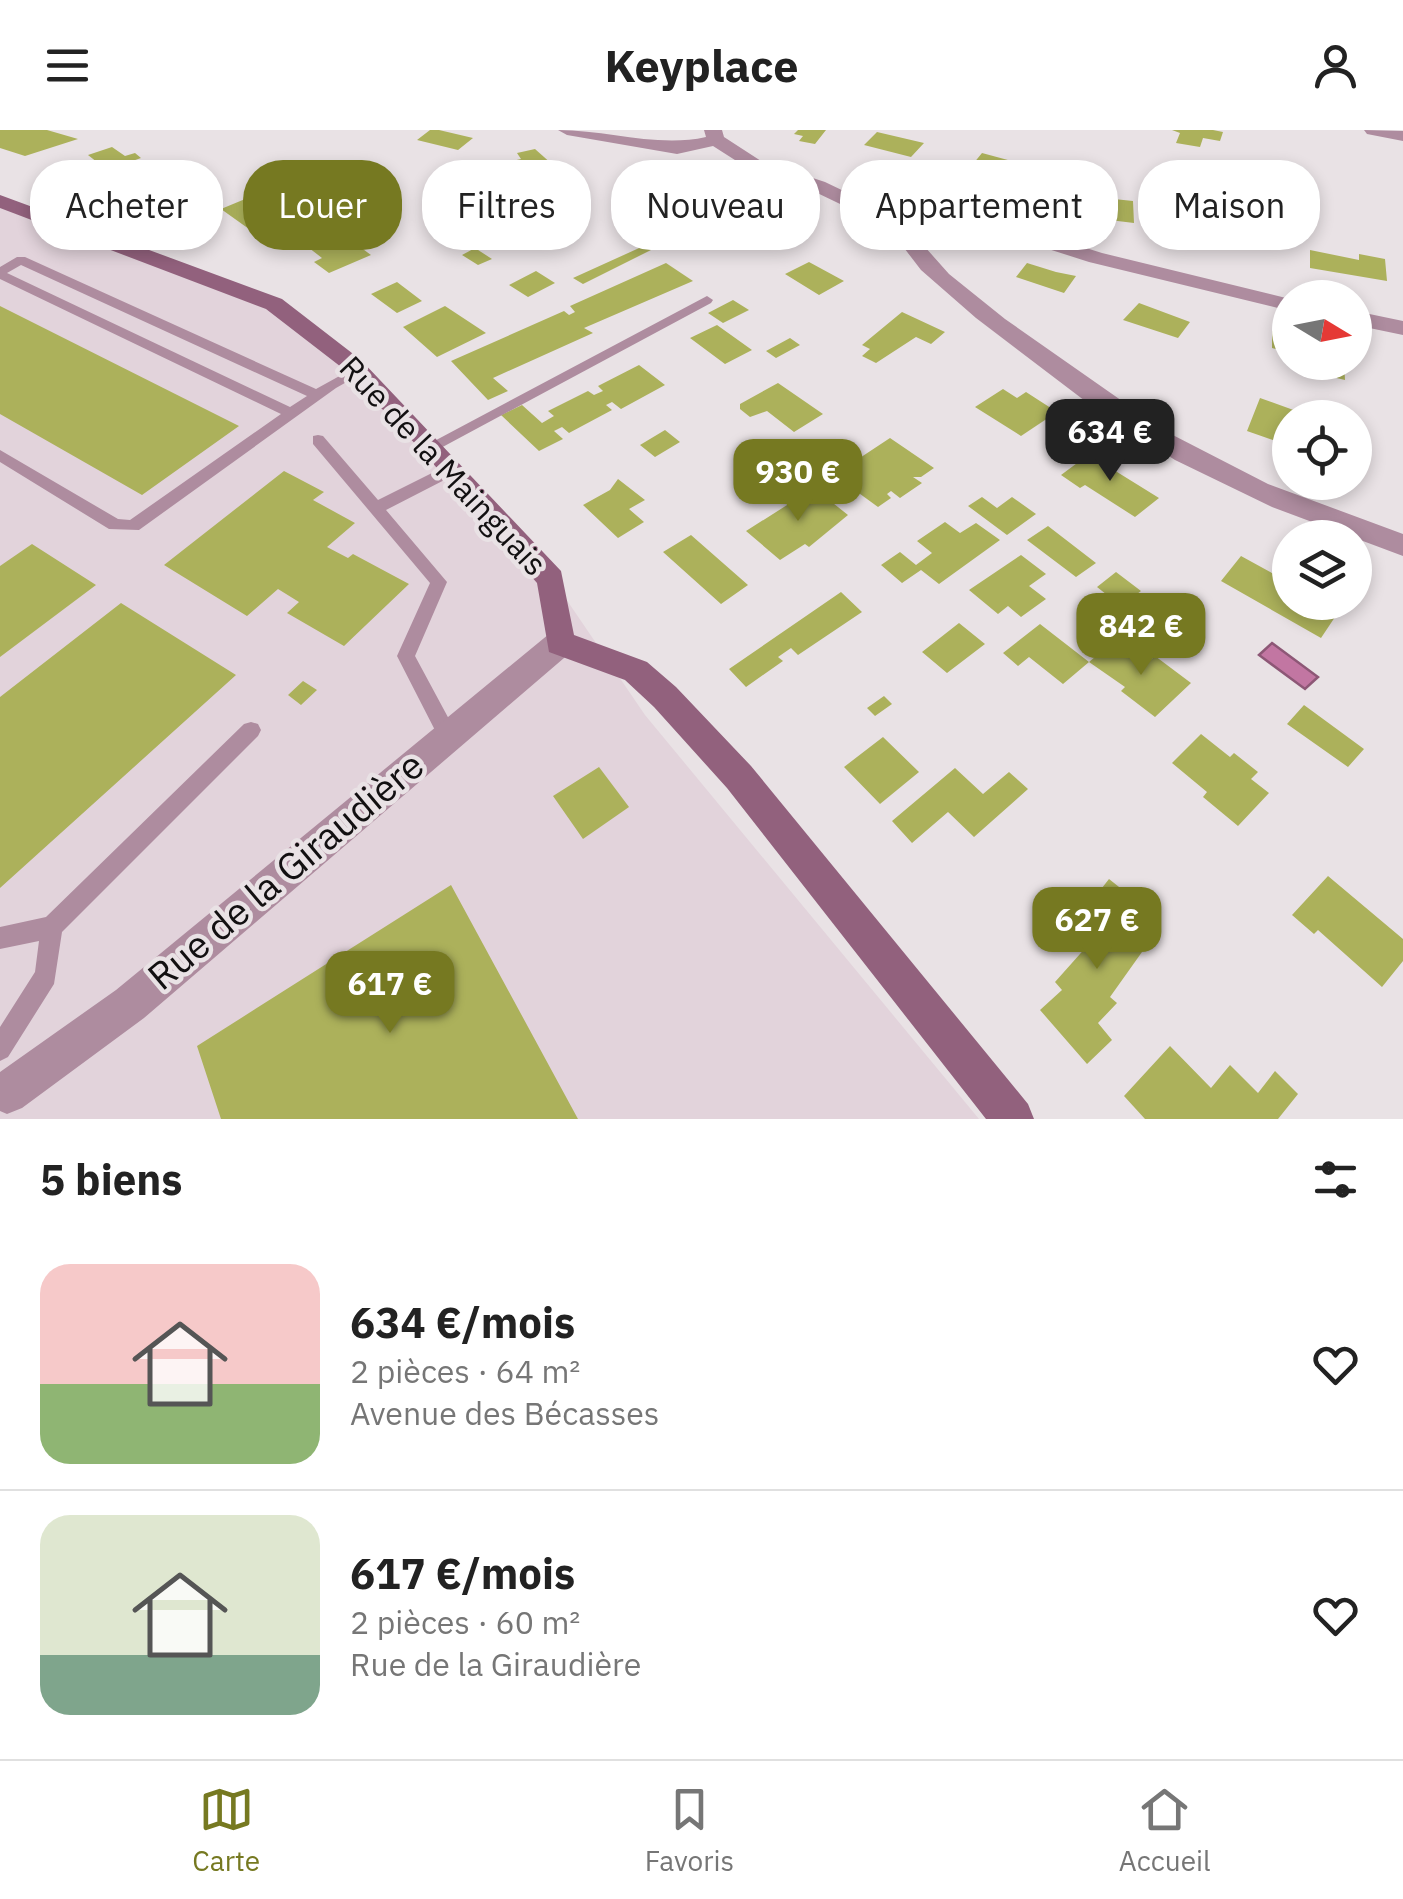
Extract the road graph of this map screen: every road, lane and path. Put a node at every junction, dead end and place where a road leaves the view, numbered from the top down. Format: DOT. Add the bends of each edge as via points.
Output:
graph roads {
  1 [pos="567,130"];
  2 [pos="1372,130"];
  3 [pos="714,135"];
  4 [pos="1403,136"];
  5 [pos="840,197"];
  6 [pos="0,200"];
  7 [pos="916,250"];
  8 [pos="1071,250"];
  9 [pos="0,273"];
  10 [pos="708,300"];
  11 [pos="1272,301"];
  12 [pos="1372,322"];
  13 [pos="1403,328"];
  14 [pos="359,371"];
  15 [pos="317,395"];
  16 [pos="292,413"];
  17 [pos="318,440"];
  18 [pos="432,446"];
  19 [pos="0,455"];
  20 [pos="453,469"];
  21 [pos="376,508"];
  22 [pos="1403,545"];
  23 [pos="560,643"];
  24 [pos="250,730"];
  25 [pos="447,734"];
  26 [pos="52,927"];
  27 [pos="0,938"];
  28 [pos="0,1049"];
  29 [pos="4,1097"];
  30 [pos="1013,1119"];
  1 -- 3 [label="street" via="677,149"];
  2 -- 4 [label="street"];
  3 -- 5 [label="street" via="755,165"];
  6 -- 14 [label="street, Rue de la Mainguais" via="274,304"];
  7 -- 22 [label="street" via="955,290 1075,384 1152,433 1212,469"];
  8 -- 11 [label="street"];
  9 -- 15 [label="lane" via="21,260"];
  9 -- 16 [label="lane"];
  10 -- 18 [label="lane"];
  12 -- 13 [label="street"];
  14 -- 15 [label="lane"];
  14 -- 18 [label="street, Rue de la Mainguais"];
  15 -- 16 [label="lane"];
  16 -- 19 [label="lane" via="132,526 116,525"];
  17 -- 21 [label="lane"];
  18 -- 20 [label="street, Rue de la Mainguais"];
  20 -- 21 [label="lane"];
  20 -- 23 [label="street, Rue de la Mainguais" via="551,579"];
  21 -- 25 [label="lane" via="438,582 406,656"];
  23 -- 25 [label="street, Rue de la Giraudière"];
  23 -- 30 [label="street" via="636,672 665,697 739,777"];
  24 -- 26 [label="lane"];
  25 -- 29 [label="street, Rue de la Giraudière" via="130,1004"];
  26 -- 27 [label="lane"];
  26 -- 28 [label="lane" via="46,976"];
}
